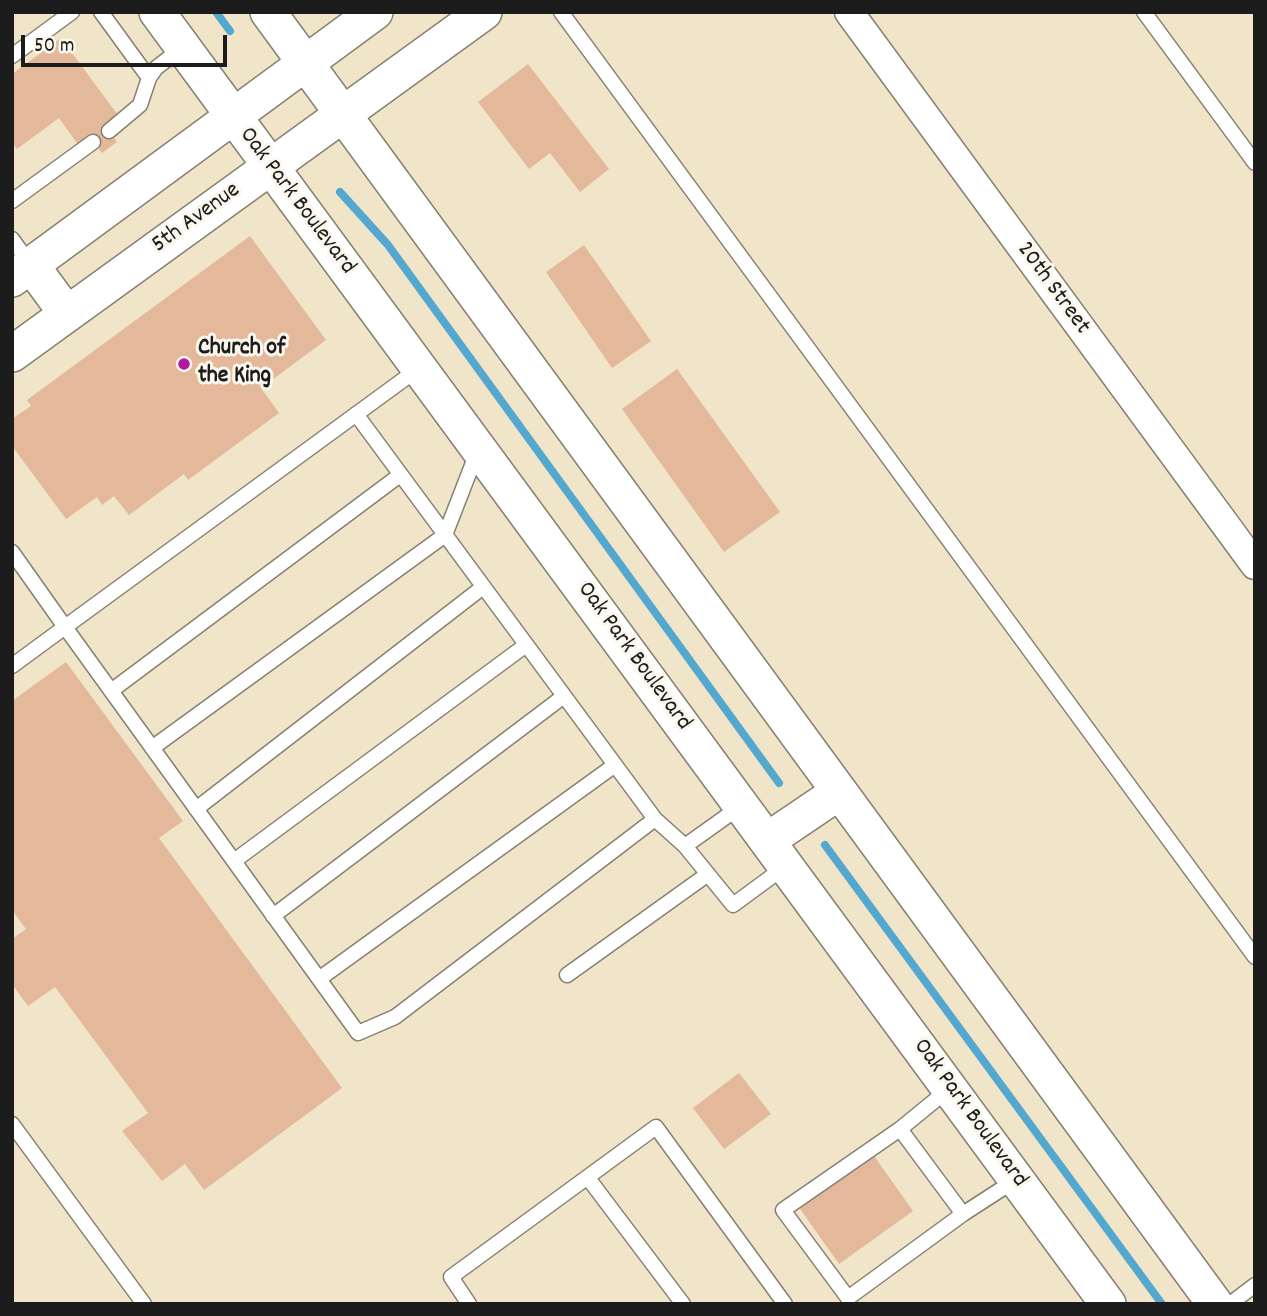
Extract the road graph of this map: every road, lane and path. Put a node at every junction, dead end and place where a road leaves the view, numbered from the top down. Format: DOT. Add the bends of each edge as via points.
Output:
graph roads {
  1 [pos="72,12"];
  2 [pos="101,12"];
  3 [pos="157,12"];
  4 [pos="268,12"];
  5 [pos="484,12"];
  6 [pos="561,12"];
  7 [pos="849,12"];
  8 [pos="1144,12"];
  9 [pos="358,17"];
  10 [pos="183,48"];
  11 [pos="12,56"];
  12 [pos="305,62"];
  13 [pos="149,78"];
  14 [pos="344,113"];
  15 [pos="232,116"];
  16 [pos="109,131"];
  17 [pos="93,142"];
  18 [pos="1255,163"];
  19 [pos="269,166"];
  20 [pos="12,201"];
  21 [pos="19,261"];
  22 [pos="67,314"];
  23 [pos="12,354"];
  24 [pos="419,368"];
  25 [pos="356,414"];
  26 [pos="478,448"];
  27 [pos="400,475"];
  28 [pos="445,535"];
  29 [pos="12,552"];
  30 [pos="1255,565"];
  31 [pos="483,587"];
  32 [pos="65,627"];
  33 [pos="526,645"];
  34 [pos="12,666"];
  35 [pos="111,691"];
  36 [pos="564,696"];
  37 [pos="152,748"];
  38 [pos="615,765"];
  39 [pos="839,792"];
  40 [pos="742,805"];
  41 [pos="196,808"];
  42 [pos="655,819"];
  43 [pos="685,846"];
  44 [pos="778,853"];
  45 [pos="234,861"];
  46 [pos="708,874"];
  47 [pos="273,916"];
  48 [pos="1255,957"];
  49 [pos="567,975"];
  50 [pos="319,979"];
  51 [pos="950,1088"];
  52 [pos="12,1124"];
  53 [pos="900,1129"];
  54 [pos="588,1178"];
  55 [pos="1017,1179"];
  56 [pos="963,1214"];
  57 [pos="1255,1285"];
  58 [pos="144,1304"];
  59 [pos="469,1304"];
  60 [pos="683,1304"];
  61 [pos="785,1304"];
  62 [pos="1108,1304"];
  63 [pos="1215,1304"];
  64 [pos="1230,1304"];
  1 -- 11 [label="lane"];
  2 -- 13 [label="lane"];
  3 -- 10 [label="street, Oak Park Boulevard"];
  4 -- 12 [label="street"];
  5 -- 14 [label="street, 5th Avenue"];
  6 -- 48 [label="lane"];
  7 -- 30 [label="street, 20th Street"];
  8 -- 18 [label="lane"];
  9 -- 12 [label="street"];
  10 -- 13 [label="lane"];
  10 -- 15 [label="street, Oak Park Boulevard"];
  12 -- 14 [label="street"];
  12 -- 15 [label="street"];
  13 -- 16 [label="lane" via="140,105"];
  14 -- 19 [label="street, 5th Avenue"];
  14 -- 39 [label="street"];
  15 -- 19 [label="street, Oak Park Boulevard"];
  15 -- 21 [label="street"];
  17 -- 20 [label="lane"];
  19 -- 22 [label="street, 5th Avenue"];
  19 -- 24 [label="street, Oak Park Boulevard"];
  21 -- 22 [label="street"];
  22 -- 23 [label="street, 5th Avenue"];
  24 -- 25 [label="lane"];
  24 -- 26 [label="street, Oak Park Boulevard"];
  25 -- 27 [label="lane"];
  25 -- 32 [label="lane"];
  26 -- 28 [label="lane"];
  26 -- 40 [label="street, Oak Park Boulevard"];
  27 -- 28 [label="lane"];
  27 -- 35 [label="lane"];
  28 -- 31 [label="lane"];
  28 -- 37 [label="lane"];
  29 -- 32 [label="lane"];
  31 -- 33 [label="lane"];
  31 -- 41 [label="lane"];
  32 -- 34 [label="lane"];
  32 -- 35 [label="lane"];
  33 -- 36 [label="lane"];
  33 -- 45 [label="lane"];
  35 -- 37 [label="lane"];
  36 -- 38 [label="lane"];
  36 -- 47 [label="lane"];
  37 -- 41 [label="lane"];
  38 -- 42 [label="lane"];
  38 -- 50 [label="lane"];
  39 -- 44 [label="street"];
  39 -- 63 [label="street"];
  40 -- 43 [label="lane"];
  40 -- 44 [label="street, Oak Park Boulevard"];
  41 -- 45 [label="lane"];
  42 -- 43 [label="lane"];
  42 -- 50 [label="lane" via="395,1017 358,1034"];
  43 -- 46 [label="lane"];
  44 -- 46 [label="lane" via="733,905"];
  44 -- 51 [label="street, Oak Park Boulevard"];
  45 -- 47 [label="lane"];
  46 -- 49 [label="lane"];
  47 -- 50 [label="lane"];
  51 -- 53 [label="lane"];
  51 -- 55 [label="street, Oak Park Boulevard"];
  52 -- 58 [label="lane"];
  53 -- 56 [label="lane"];
  53 -- 56 [label="lane" via="783,1210 848,1298"];
  54 -- 59 [label="lane" via="451,1278"];
  54 -- 60 [label="lane"];
  54 -- 61 [label="lane" via="656,1128"];
  55 -- 56 [label="lane"];
  55 -- 62 [label="street, Oak Park Boulevard"];
  57 -- 64 [label="lane"];
}
